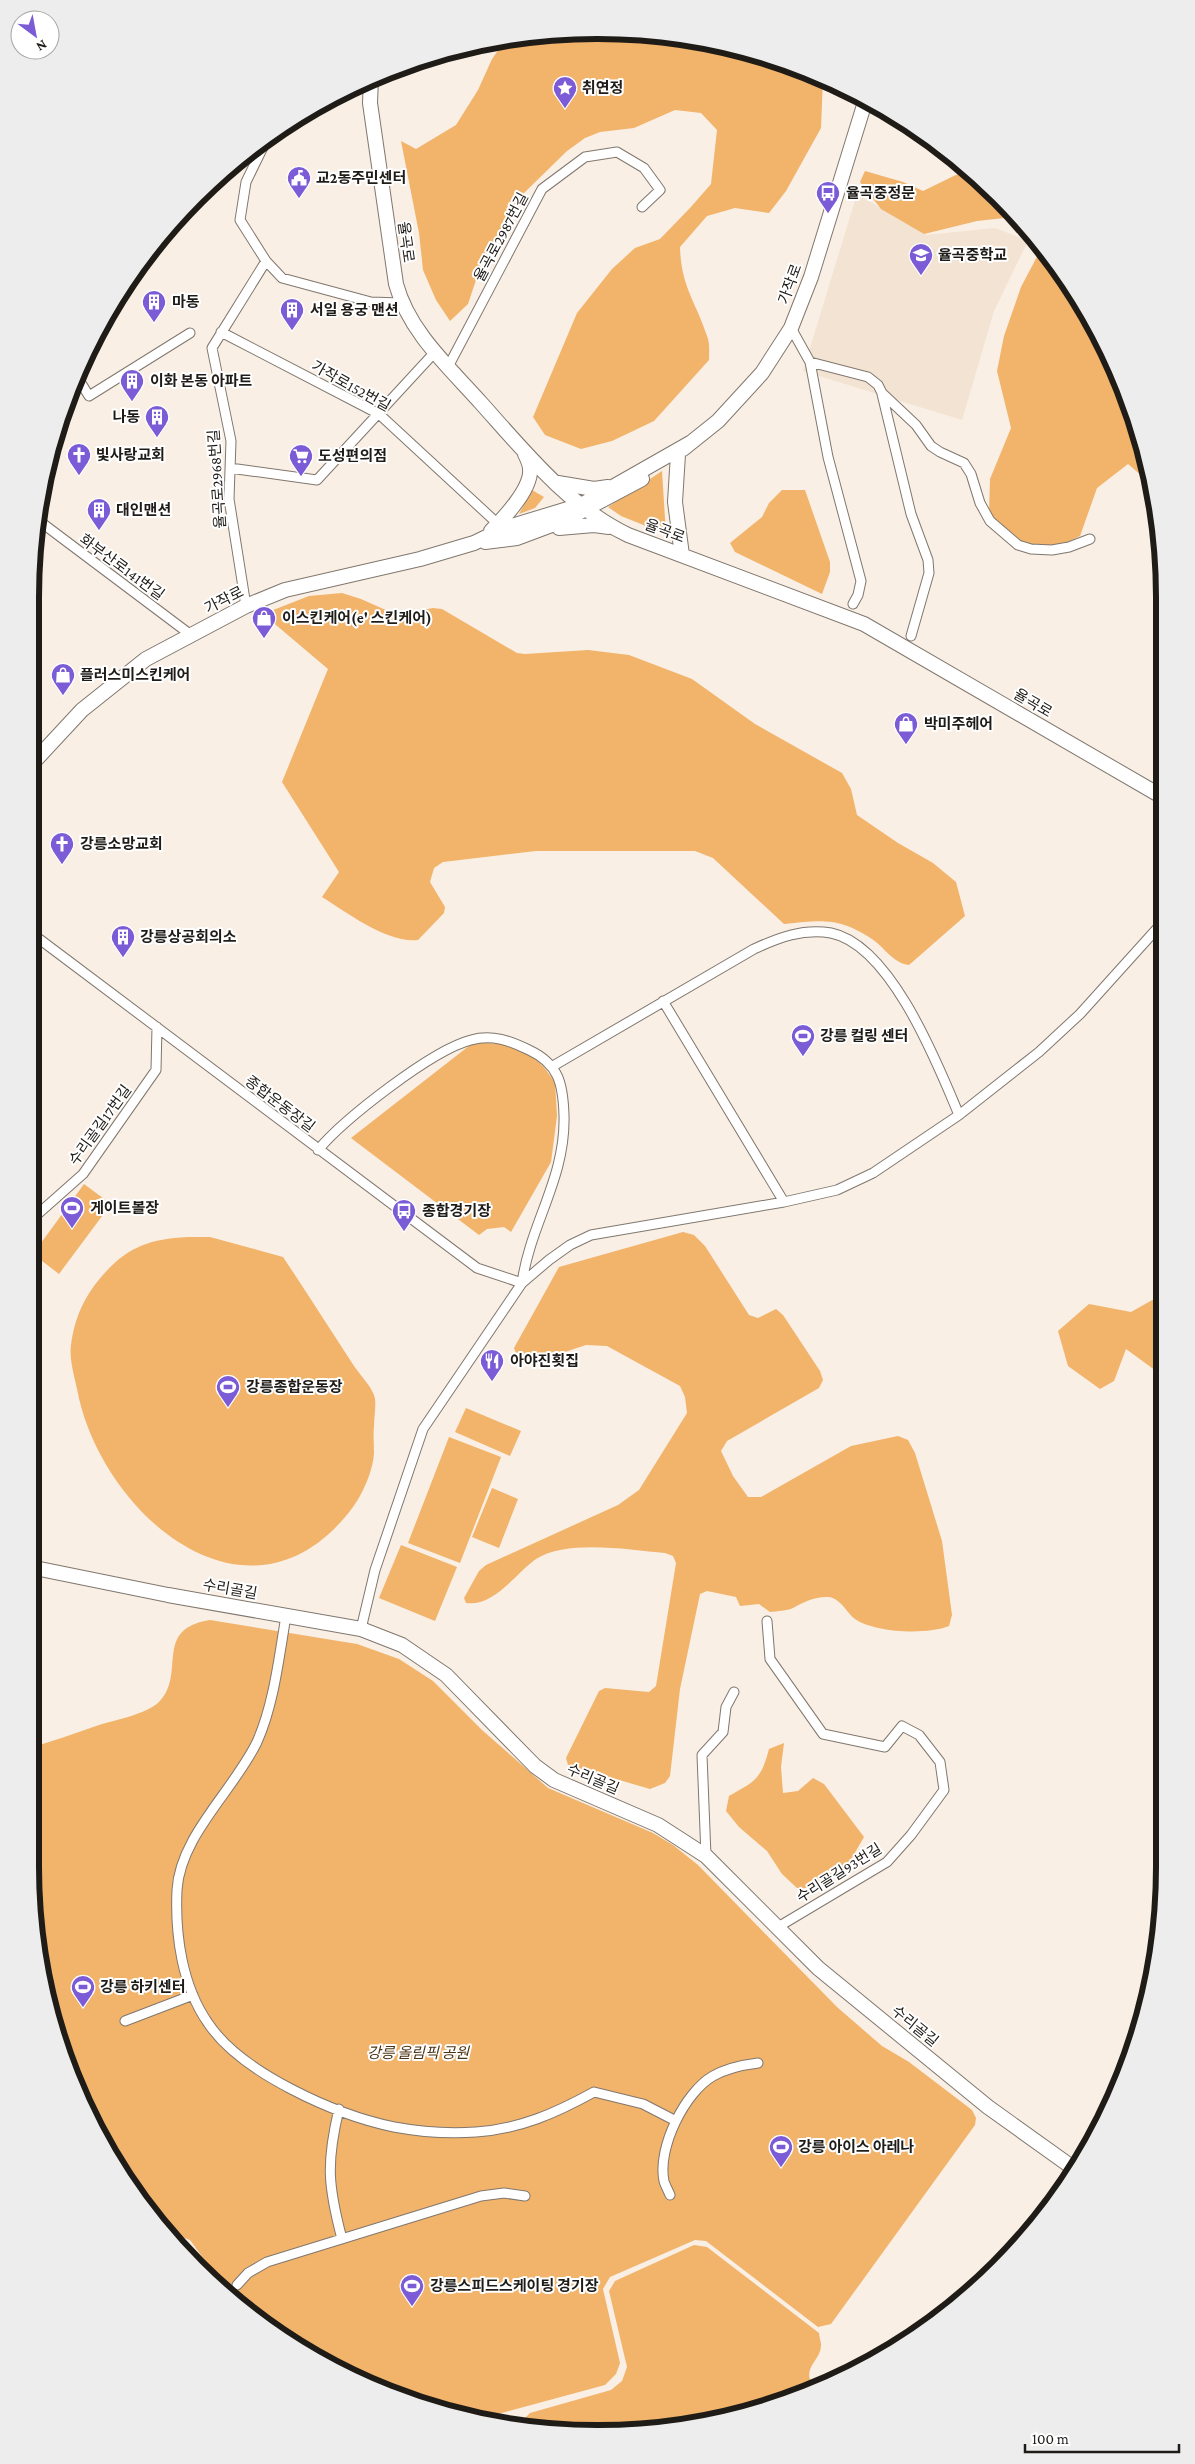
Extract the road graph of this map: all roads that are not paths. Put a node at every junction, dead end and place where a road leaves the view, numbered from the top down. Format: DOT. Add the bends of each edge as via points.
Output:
graph roads {
  1 [pos="371,87"];
  2 [pos="366,89"];
  3 [pos="370,103"];
  4 [pos="864,106"];
  5 [pos="260,152"];
  6 [pos="642,207"];
  7 [pos="266,261"];
  8 [pos="401,303"];
  9 [pos="790,328"];
  10 [pos="221,332"];
  11 [pos="190,333"];
  12 [pos="435,352"];
  13 [pos="810,362"];
  14 [pos="448,367"];
  15 [pos="81,383"];
  16 [pos="882,393"];
  17 [pos="379,414"];
  18 [pos="690,443"];
  19 [pos="524,451"];
  20 [pos="678,454"];
  21 [pos="230,468"];
  22 [pos="558,483"];
  23 [pos="609,487"];
  24 [pos="584,507"];
  25 [pos="498,524"];
  26 [pos="44,525"];
  27 [pos="612,527"];
  28 [pos="517,538"];
  29 [pos="1090,539"];
  30 [pos="480,540"];
  31 [pos="682,555"];
  32 [pos="852,604"];
  33 [pos="246,606"];
  34 [pos="191,635"];
  35 [pos="911,636"];
  36 [pos="39,756"];
  37 [pos="1156,793"];
  38 [pos="1156,931"];
  39 [pos="39,939"];
  40 [pos="662,1001"];
  41 [pos="157,1027"];
  42 [pos="553,1066"];
  43 [pos="959,1115"];
  44 [pos="318,1150"];
  45 [pos="784,1202"];
  46 [pos="39,1214"];
  47 [pos="522,1283"];
  48 [pos="39,1569"];
  49 [pos="286,1616"];
  50 [pos="767,1622"];
  51 [pos="361,1629"];
  52 [pos="734,1692"];
  53 [pos="706,1856"];
  54 [pos="778,1927"];
  55 [pos="193,1995"];
  56 [pos="125,2021"];
  57 [pos="758,2063"];
  58 [pos="339,2109"];
  59 [pos="676,2121"];
  60 [pos="1069,2165"];
  61 [pos="670,2195"];
  62 [pos="525,2196"];
  63 [pos="342,2239"];
  64 [pos="237,2285"];
  1 -- 3 [label="street, 율곡로"];
  2 -- 3 [label="street, 율곡로"];
  3 -- 8 [label="street, 율곡로"];
  4 -- 9 [label="street, 가작로" via="810,277"];
  5 -- 7 [label="street" via="246,182 240,220"];
  6 -- 14 [label="street, 율곡로2987번길" via="660,190 644,168 617,152 585,157 542,189"];
  7 -- 8 [label="street" via="282,278 371,302"];
  7 -- 10 [label="street, 율곡로2968번길"];
  8 -- 12 [label="street, 율곡로"];
  9 -- 13 [label="street"];
  9 -- 18 [label="street, 가작로" via="762,373 718,421"];
  10 -- 17 [label="street, 가작로152번길"];
  10 -- 21 [label="street, 율곡로2968번길" via="212,348 231,441"];
  11 -- 15 [label="street" via="89,396"];
  12 -- 14 [label="street, 율곡로"];
  12 -- 17 [label="street"];
  13 -- 16 [label="street" via="868,377"];
  13 -- 32 [label="street" via="828,457 861,581"];
  14 -- 19 [label="street, 율곡로"];
  16 -- 29 [label="street" via="916,425 931,446 964,463 990,521 1018,545 1052,550"];
  16 -- 35 [label="street" via="911,514 928,560 929,572"];
  17 -- 21 [label="street" via="317,480"];
  17 -- 25 [label="street, 가작로152번길"];
  18 -- 20 [label="street, 가작로"];
  18 -- 23 [label="street, 가작로"];
  19 -- 22 [label="street, 율곡로"];
  19 -- 25 [label="street" via="530,470 527,480 516,504"];
  20 -- 24 [label="street, 가작로" via="670,462"];
  20 -- 31 [label="street" via="675,502"];
  21 -- 33 [label="street, 율곡로2968번길" via="229,499"];
  22 -- 23 [label="street"];
  22 -- 24 [label="street, 율곡로"];
  23 -- 24 [label="street, 가작로"];
  24 -- 27 [label="street, 율곡로"];
  24 -- 28 [label="street, 가작로"];
  24 -- 30 [label="street, 가작로" via="505,528"];
  25 -- 30 [label="street"];
  26 -- 34 [label="street, 화부산로141번길"];
  27 -- 28 [label="street" via="565,526"];
  27 -- 31 [label="street, 율곡로"];
  28 -- 30 [label="street, 가작로"];
  30 -- 33 [label="street, 가작로" via="420,559 285,590"];
  31 -- 37 [label="street, 율곡로" via="864,624"];
  33 -- 34 [label="street, 가작로"];
  34 -- 36 [label="street, 가작로" via="146,659 82,710"];
  38 -- 43 [label="street" via="1080,1014 996,1088"];
  39 -- 41 [label="street, 종합운동장길"];
  40 -- 42 [label="street"];
  40 -- 43 [label="street" via="779,938 803,932 832,934 850,941 871,958 910,1010 924,1032"];
  40 -- 45 [label="street"];
  41 -- 44 [label="street, 종합운동장길"];
  41 -- 46 [label="street, 수리골길17번길" via="156,1070 83,1174"];
  42 -- 44 [label="street" via="532,1051 502,1038 470,1040 418,1067 332,1134"];
  42 -- 47 [label="street" via="563,1096 563,1138 550,1196 531,1242"];
  43 -- 45 [label="street" via="873,1173 837,1190"];
  44 -- 47 [label="street, 종합운동장길" via="478,1268"];
  45 -- 47 [label="street" via="591,1236 570,1245"];
  47 -- 51 [label="street" via="420,1433 375,1570"];
  48 -- 49 [label="street, 수리골길"];
  49 -- 51 [label="street, 수리골길"];
  49 -- 55 [label="street" via="268,1708 257,1742 205,1822 181,1870 177,1889 178,1928 183,1962"];
  50 -- 54 [label="street, 수리골길93번길" via="770,1659 823,1734 885,1747 902,1726 919,1735 940,1762 944,1790 887,1862"];
  51 -- 53 [label="street, 수리골길" via="402,1645 446,1674 535,1766 554,1780 658,1825"];
  52 -- 53 [label="street" via="726,1707 723,1732 702,1756"];
  53 -- 54 [label="street, 수리골길"];
  54 -- 60 [label="street, 수리골길" via="840,1986 988,2106"];
  55 -- 56 [label="street"];
  55 -- 58 [label="street" via="208,2023 245,2062 278,2082"];
  57 -- 59 [label="street" via="737,2066 712,2076 690,2097"];
  58 -- 59 [label="street" via="392,2126 434,2132 476,2132 506,2128 553,2115 594,2092 643,2104"];
  58 -- 63 [label="street" via="331,2142 329,2172"];
  59 -- 61 [label="street" via="665,2151 664,2180"];
  62 -- 63 [label="street" via="504,2193 481,2196"];
  63 -- 64 [label="street" via="267,2262 248,2273"];
}
